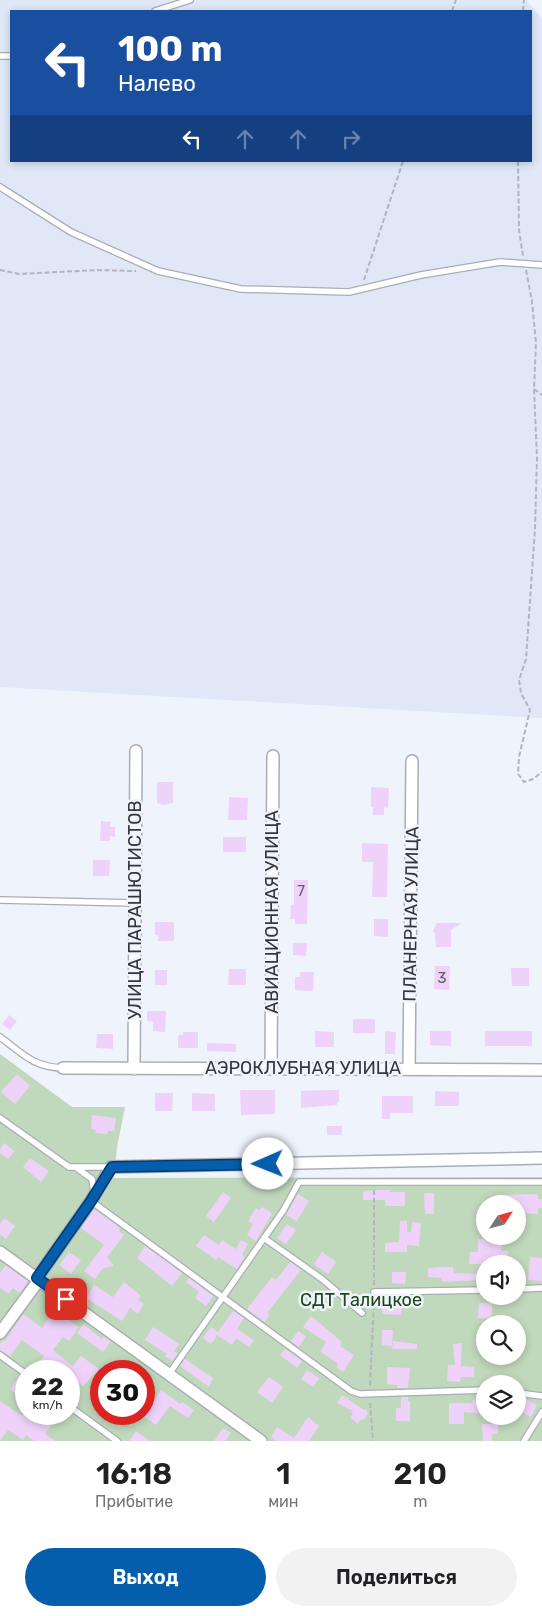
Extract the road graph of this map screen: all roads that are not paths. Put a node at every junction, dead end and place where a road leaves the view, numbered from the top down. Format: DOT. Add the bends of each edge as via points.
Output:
graph roads {
  1 [pos="190,0"];
  2 [pos="158,10"];
  3 [pos="0,187"];
  4 [pos="542,265"];
  5 [pos="136,751"];
  6 [pos="273,756"];
  7 [pos="412,760"];
  8 [pos="0,900"];
  9 [pos="135,902"];
  10 [pos="0,1037"];
  11 [pos="63,1068"];
  12 [pos="272,1068"];
  13 [pos="410,1068"];
  14 [pos="134,1069"];
  15 [pos="542,1070"];
  16 [pos="0,1118"];
  17 [pos="542,1158"];
  18 [pos="112,1167"];
  19 [pos="76,1168"];
  20 [pos="542,1182"];
  21 [pos="93,1198"];
  22 [pos="264,1238"];
  23 [pos="0,1252"];
  24 [pos="37,1278"];
  25 [pos="542,1288"];
  26 [pos="526,1289"];
  27 [pos="476,1290"];
  28 [pos="374,1292"];
  29 [pos="224,1297"];
  30 [pos="362,1313"];
  31 [pos="0,1333"];
  32 [pos="0,1355"];
  33 [pos="15,1366"];
  34 [pos="169,1374"];
  35 [pos="476,1390"];
  36 [pos="526,1394"];
  37 [pos="542,1396"];
  38 [pos="542,1412"];
  39 [pos="80,1414"];
  40 [pos="117,1441"];
  41 [pos="260,1441"];
  42 [pos="524,1441"];
  1 -- 2 [label="lane"];
  3 -- 4 [label="lane" via="71,232 158,271 241,289 349,292 421,275 500,262"];
  5 -- 9 [label="street, УЛИЦА ПАРАШЮТИСТОВ"];
  6 -- 12 [label="street, АВИАЦИОННАЯ УЛИЦА"];
  7 -- 13 [label="street, ПЛАНЕРНАЯ УЛИЦА"];
  8 -- 9 [label="lane"];
  9 -- 14 [label="street, УЛИЦА ПАРАШЮТИСТОВ"];
  10 -- 11 [label="lane" via="39,1065"];
  11 -- 14 [label="street, АЭРОКЛУБНАЯ УЛИЦА"];
  12 -- 13 [label="street, АЭРОКЛУБНАЯ УЛИЦА"];
  12 -- 14 [label="street, АЭРОКЛУБНАЯ УЛИЦА"];
  13 -- 15 [label="street, АЭРОКЛУБНАЯ УЛИЦА"];
  16 -- 19 [label="lane" via="62,1164"];
  17 -- 18 [label="street"];
  18 -- 19 [label="lane"];
  18 -- 21 [label="street"];
  19 -- 21 [label="lane" via="92,1179"];
  20 -- 22 [label="lane" via="299,1182"];
  21 -- 24 [label="street"];
  21 -- 29 [label="lane"];
  22 -- 29 [label="lane"];
  22 -- 30 [label="lane"];
  23 -- 24 [label="street"];
  24 -- 31 [label="street" via="36,1284"];
  24 -- 34 [label="street"];
  25 -- 26 [label="lane"];
  27 -- 28 [label="lane"];
  29 -- 34 [label="lane"];
  29 -- 35 [label="lane" via="356,1394"];
  32 -- 33 [label="lane"];
  34 -- 41 [label="street"];
  36 -- 37 [label="lane"];
  38 -- 42 [label="lane"];
  39 -- 40 [label="lane"];
}
